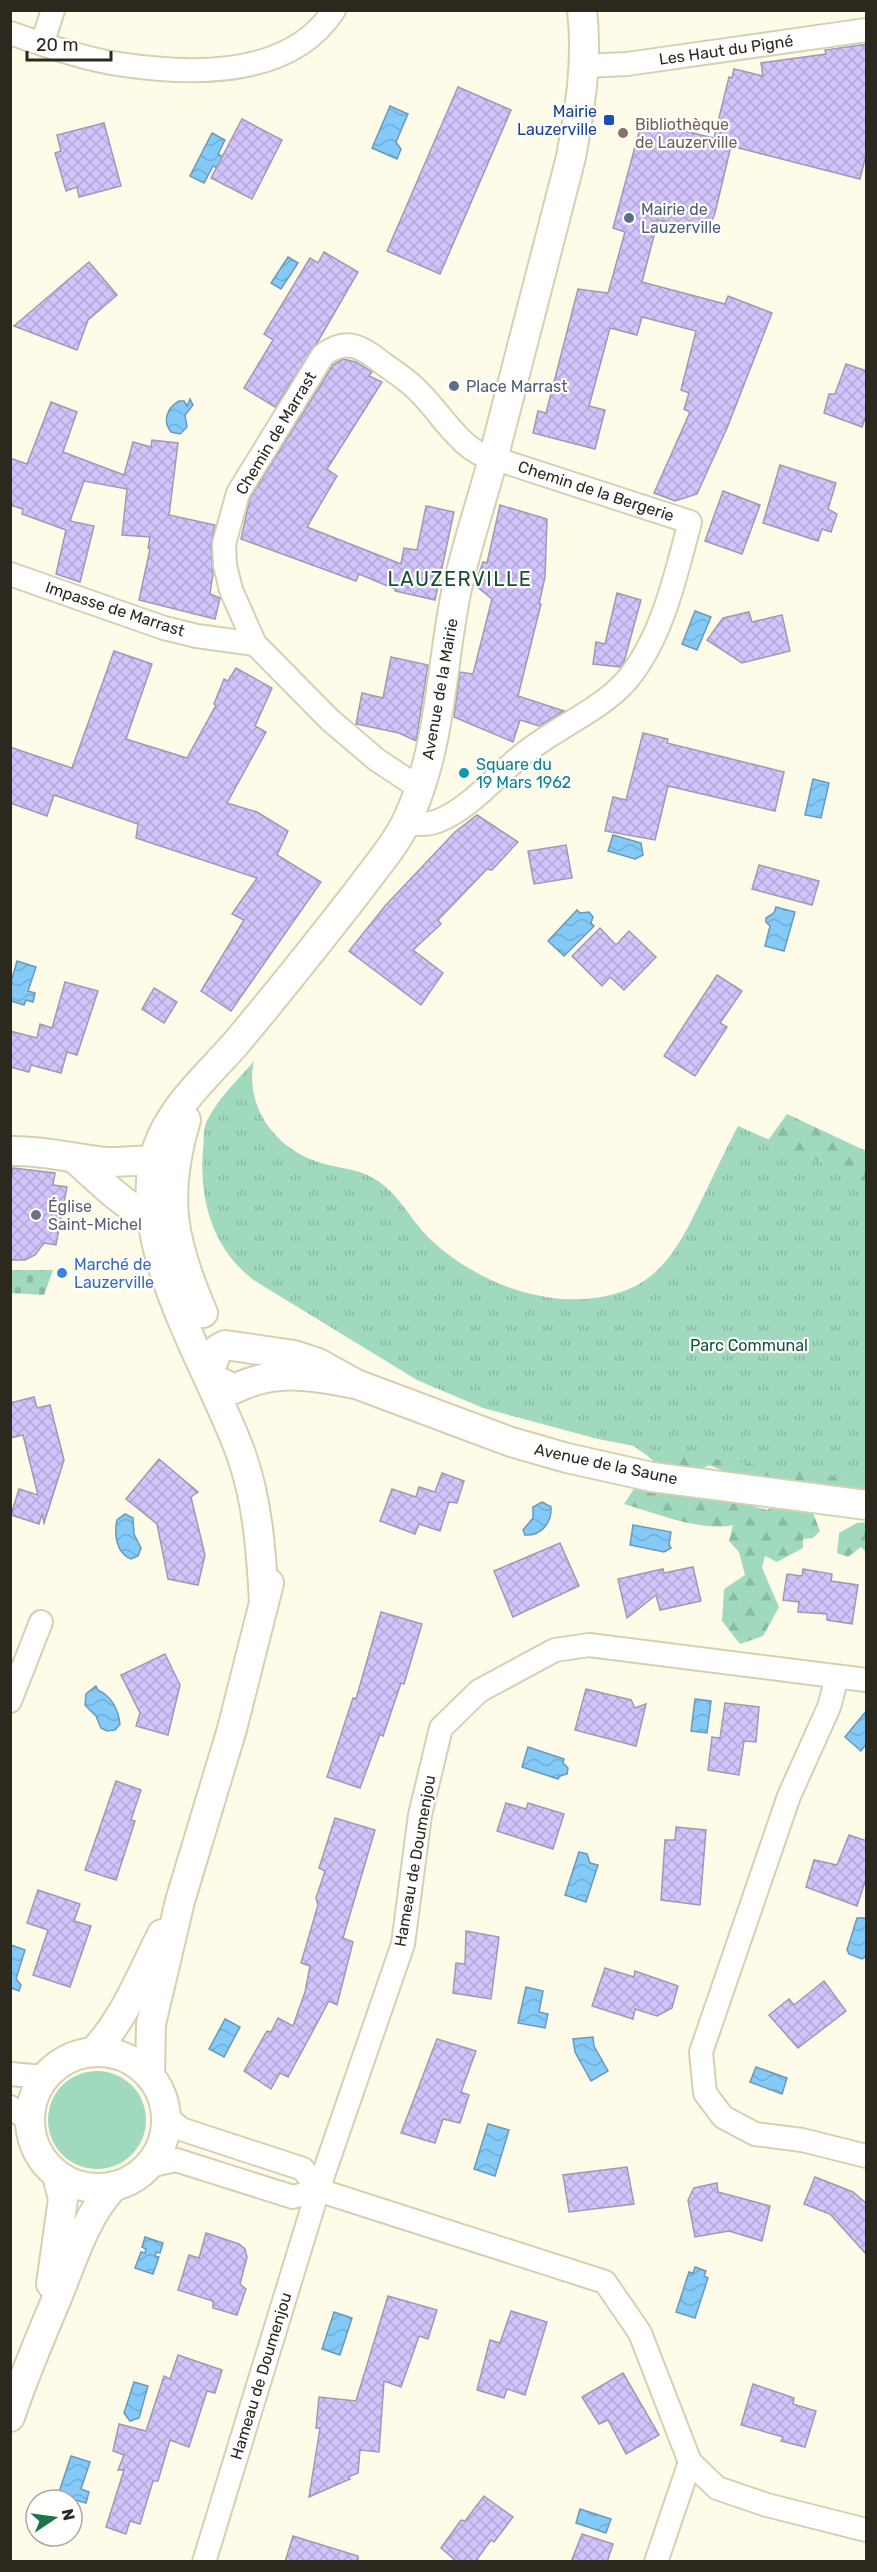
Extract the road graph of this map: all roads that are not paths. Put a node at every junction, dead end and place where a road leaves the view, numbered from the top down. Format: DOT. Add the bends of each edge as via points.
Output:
graph roads {
  1 [pos="53,10"];
  2 [pos="334,10"];
  3 [pos="582,10"];
  4 [pos="867,30"];
  5 [pos="10,33"];
  6 [pos="42,44"];
  7 [pos="585,66"];
  8 [pos="493,458"];
  9 [pos="10,574"];
  10 [pos="255,644"];
  11 [pos="421,789"];
  12 [pos="407,821"];
  13 [pos="196,1090"];
  14 [pos="10,1151"];
  15 [pos="75,1159"];
  16 [pos="153,1163"];
  17 [pos="161,1202"];
  18 [pos="218,1349"];
  19 [pos="208,1376"];
  20 [pos="356,1384"];
  21 [pos="234,1389"];
  22 [pos="867,1505"];
  23 [pos="264,1602"];
  24 [pos="41,1622"];
  25 [pos="837,1677"];
  26 [pos="867,1680"];
  27 [pos="10,1701"];
  28 [pos="180,1901"];
  29 [pos="94,2051"];
  30 [pos="10,2074"];
  31 [pos="150,2076"];
  32 [pos="45,2077"];
  33 [pos="20,2114"];
  34 [pos="166,2116"];
  35 [pos="867,2156"];
  36 [pos="149,2166"];
  37 [pos="57,2175"];
  38 [pos="113,2187"];
  39 [pos="318,2190"];
  40 [pos="45,2328"];
  41 [pos="10,2417"];
  42 [pos="690,2462"];
  43 [pos="867,2530"];
  44 [pos="204,2562"];
  45 [pos="656,2562"];
  1 -- 6 [label="street"];
  2 -- 6 [label="street" via="291,50 234,67 170,70 124,65"];
  3 -- 7 [label="street, Avenue de la Mairie"];
  4 -- 7 [label="street, Les Haut du Pigné" via="627,64"];
  5 -- 6 [label="street"];
  7 -- 8 [label="street, Avenue de la Mairie" via="571,157"];
  8 -- 10 [label="street, Chemin de Marrast" via="481,456 467,445 415,388 366,351 348,344 333,347 323,355 237,493 228,522 225,565 231,590"];
  8 -- 11 [label="street, Avenue de la Mairie" via="456,592 433,747"];
  8 -- 12 [label="street, Chemin de la Bergerie" via="690,522 665,612 631,676 610,696 521,756 458,810 419,826"];
  9 -- 10 [label="street, Impasse de Marrast" via="164,628"];
  10 -- 11 [label="street, Chemin de Marrast" via="330,720 376,760"];
  11 -- 12 [label="street, Avenue de la Mairie"];
  12 -- 13 [label="street, Avenue de la Mairie" via="307,957"];
  13 -- 16 [label="street, Avenue de la Mairie" via="167,1123"];
  13 -- 17 [label="street, Avenue de la Mairie"];
  14 -- 15 [label="street" via="53,1153"];
  15 -- 16 [label="street"];
  15 -- 17 [label="street" via="122,1201 142,1212"];
  16 -- 17 [label="street, Avenue de la Mairie"];
  17 -- 18 [label="street"];
  17 -- 19 [label="street" via="155,1242 164,1274"];
  18 -- 19 [label="street"];
  18 -- 20 [label="street, Avenue de la Saune" via="225,1345 294,1355"];
  18 -- 21 [label="street"];
  19 -- 21 [label="street"];
  19 -- 23 [label="street" via="241,1454 254,1497"];
  20 -- 21 [label="street, Avenue de la Saune" via="295,1375 270,1376"];
  20 -- 22 [label="street, Avenue de la Saune" via="511,1442 567,1458 652,1477"];
  21 -- 23 [label="street" via="256,1438 271,1506 274,1567"];
  23 -- 28 [label="street" via="232,1729"];
  24 -- 27 [label="street"];
  25 -- 26 [label="street, Hameau de Doumenjou"];
  25 -- 35 [label="street" via="829,1707 789,1796 701,2052 705,2093 723,2117 755,2134 802,2140"];
  25 -- 39 [label="street, Hameau de Doumenjou" via="589,1645 555,1650 478,1691 441,1728 420,1815 403,1944"];
  28 -- 29 [label="street" via="123,2015"];
  28 -- 31 [label="street" via="151,2024"];
  29 -- 31 [label="street" via="125,2057"];
  29 -- 32 [label="street" via="58,2064"];
  30 -- 32 [label="street"];
  31 -- 34 [label="street" via="164,2102"];
  32 -- 33 [label="street"];
  33 -- 37 [label="street" via="42,2160"];
  34 -- 36 [label="street" via="163,2142"];
  34 -- 39 [label="street" via="181,2129 303,2169"];
  36 -- 38 [label="street"];
  36 -- 39 [label="street" via="176,2160 292,2197"];
  37 -- 38 [label="street" via="84,2187"];
  37 -- 40 [label="street" via="63,2199"];
  38 -- 40 [label="street" via="93,2213"];
  39 -- 42 [label="street" via="605,2282 640,2333"];
  39 -- 44 [label="street, Hameau de Doumenjou"];
  40 -- 41 [label="street"];
  42 -- 43 [label="street" via="717,2488"];
  42 -- 45 [label="street"];
}
